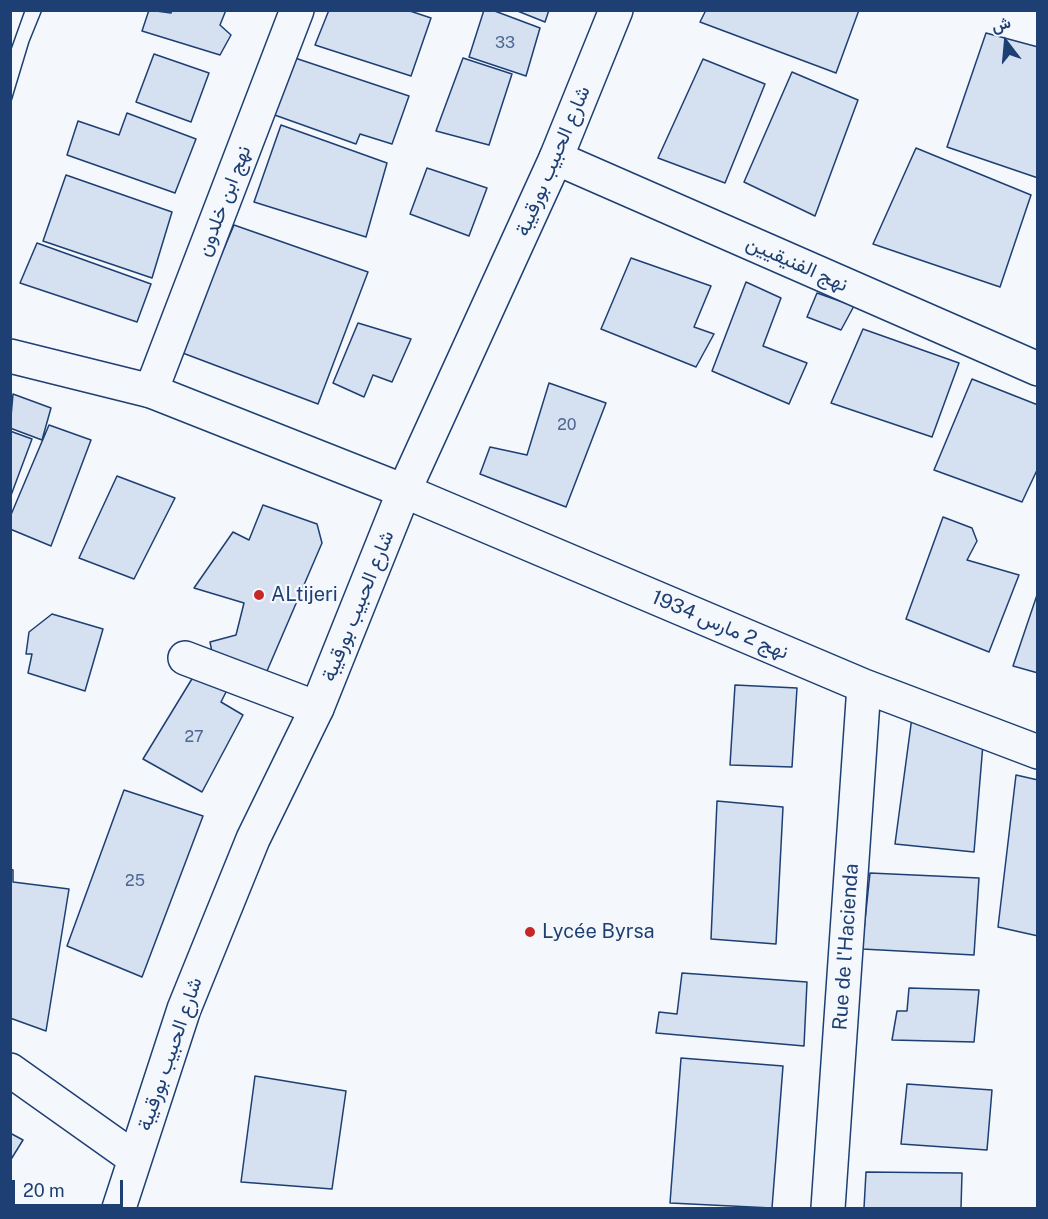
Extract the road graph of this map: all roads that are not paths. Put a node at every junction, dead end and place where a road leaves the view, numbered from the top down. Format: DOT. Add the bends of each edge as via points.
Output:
graph roads {
  1 [pos="297,10"];
  2 [pos="616,10"];
  3 [pos="556,158"];
  4 [pos="10,356"];
  5 [pos="1038,369"];
  6 [pos="151,391"];
  7 [pos="404,491"];
  8 [pos="185,658"];
  9 [pos="864,686"];
  10 [pos="317,708"];
  11 [pos="1038,752"];
  12 [pos="10,1070"];
  13 [pos="134,1158"];
  14 [pos="119,1209"];
  15 [pos="828,1209"];
  1 -- 6 [label="street, نهج ابن خلدون"];
  2 -- 3 [label="street, شارع الحبيب بورقيبة"];
  3 -- 5 [label="street, نهج الفنيقيين"];
  3 -- 7 [label="street, شارع الحبيب بورقيبة"];
  4 -- 6 [label="street, نهج 2 مارس 1934"];
  6 -- 7 [label="street, نهج 2 مارس 1934"];
  7 -- 9 [label="street, نهج 2 مارس 1934"];
  7 -- 10 [label="street, شارع الحبيب بورقيبة"];
  8 -- 10 [label="street"];
  9 -- 11 [label="street, نهج 2 مارس 1934"];
  9 -- 15 [label="street, Rue de l'Hacienda"];
  10 -- 13 [label="street, شارع الحبيب بورقيبة" via="252,839 184,1009"];
  12 -- 13 [label="street"];
  13 -- 14 [label="street, شارع الحبيب بورقيبة"];
}
